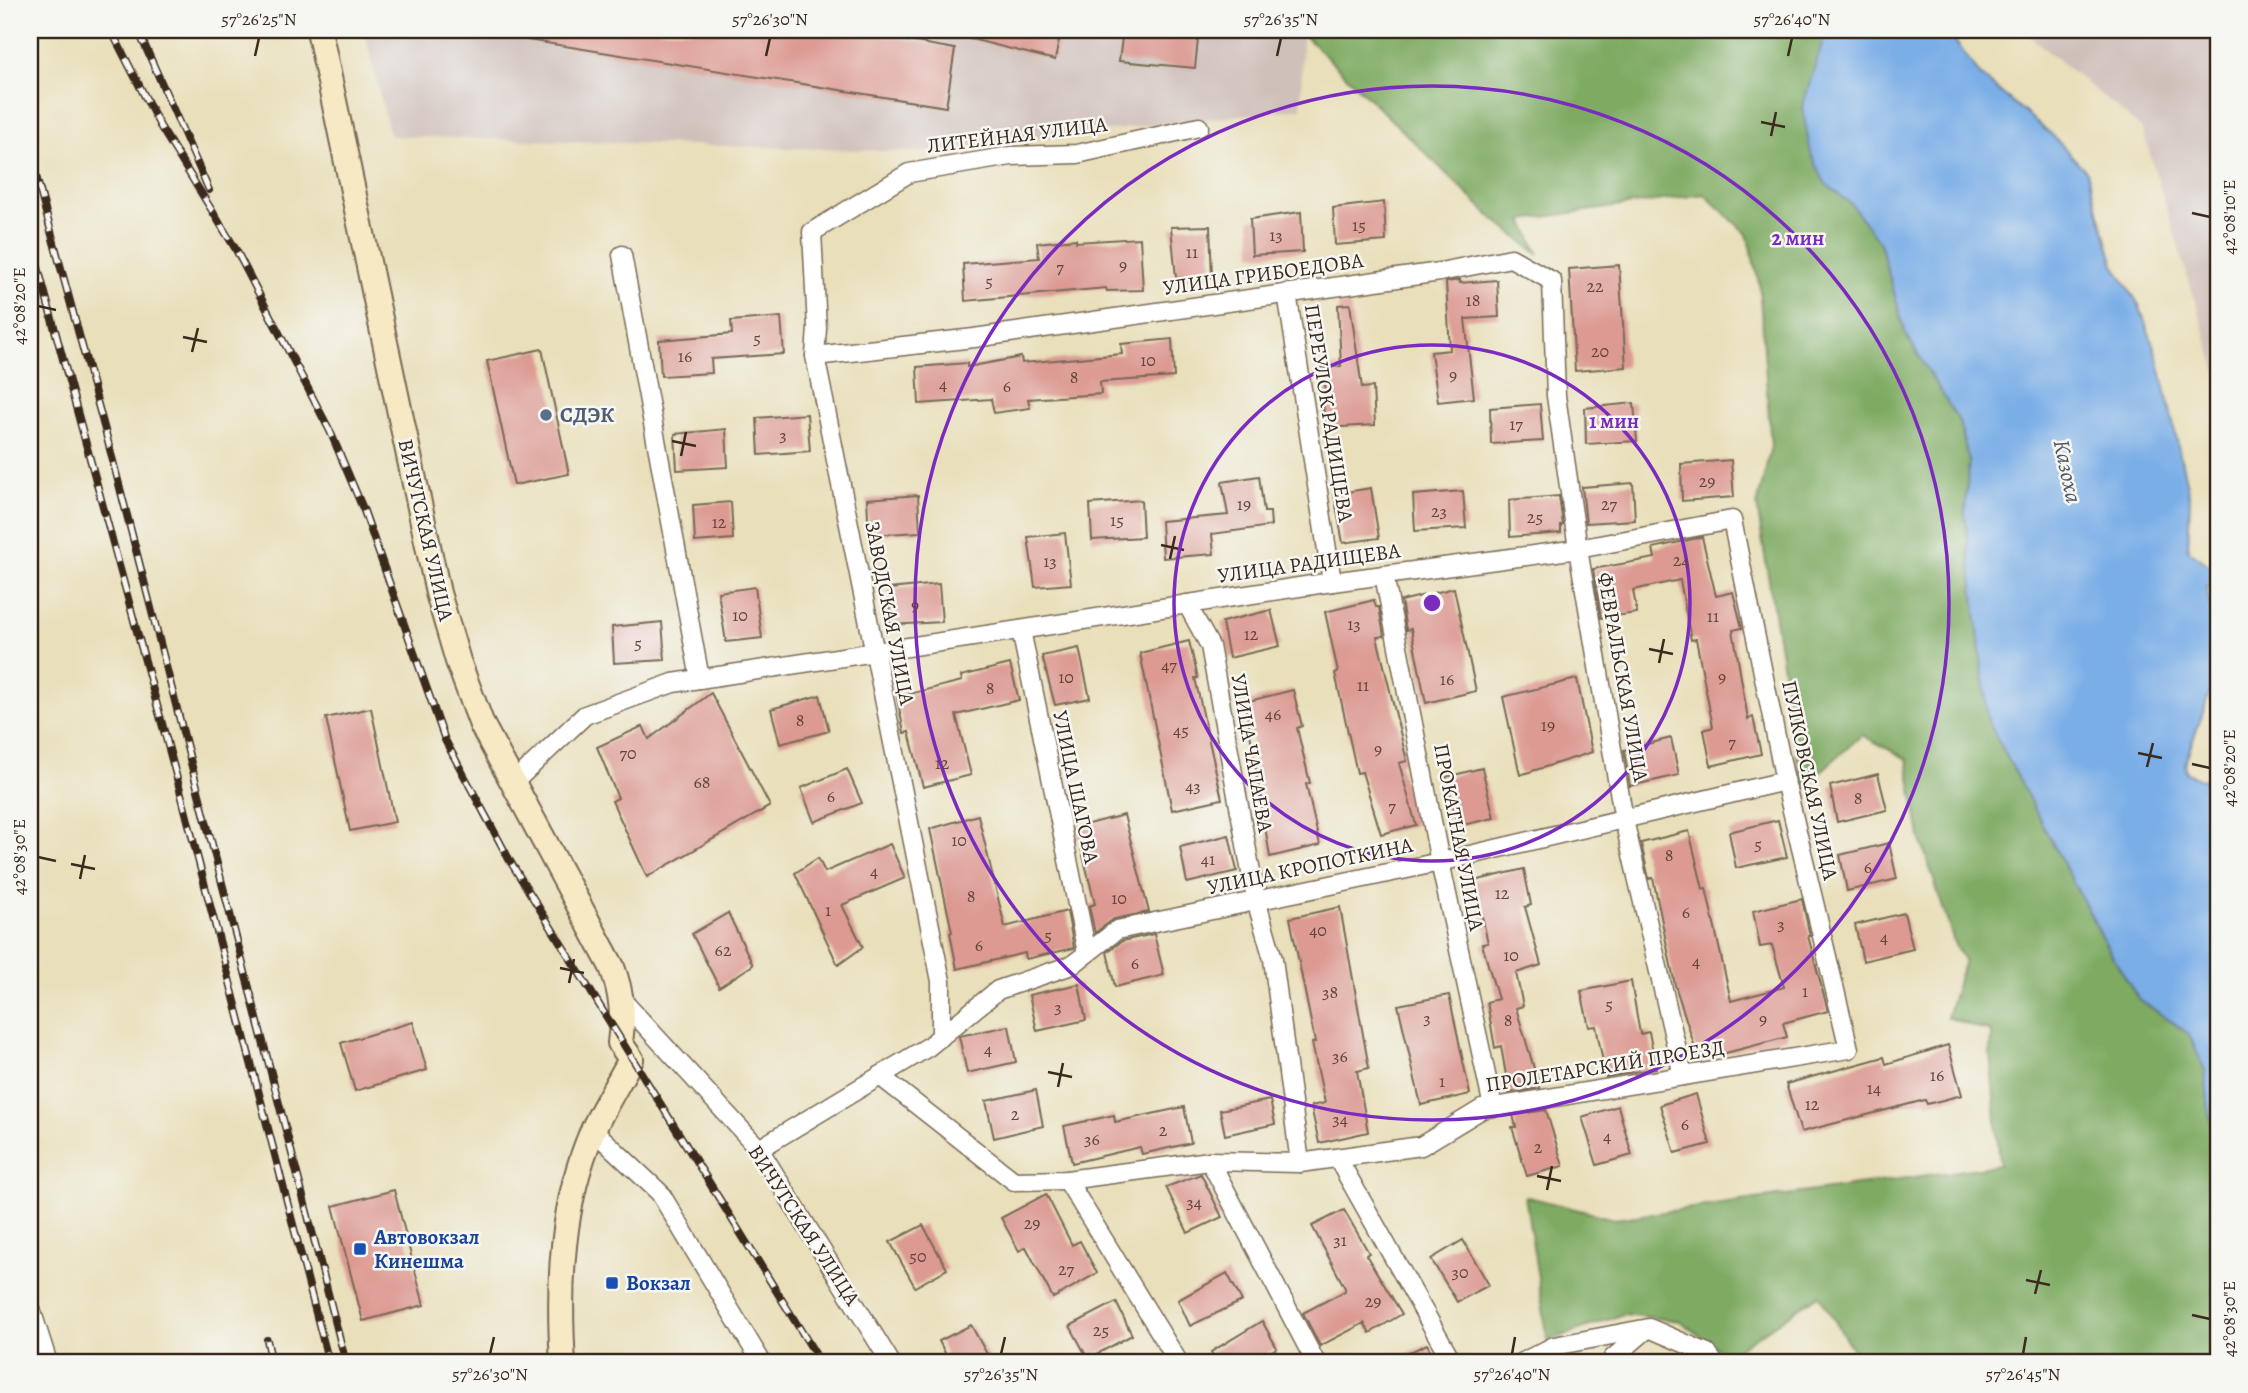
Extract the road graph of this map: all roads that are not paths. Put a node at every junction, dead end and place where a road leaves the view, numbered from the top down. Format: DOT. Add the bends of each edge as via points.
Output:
graph roads {
  1 [pos="319,30"];
  2 [pos="1199,127"];
  3 [pos="622,255"];
  4 [pos="1552,281"];
  5 [pos="1287,293"];
  6 [pos="815,356"];
  7 [pos="1732,520"];
  8 [pos="1578,549"];
  9 [pos="1384,575"];
  10 [pos="1332,582"];
  11 [pos="1187,604"];
  12 [pos="1021,630"];
  13 [pos="884,651"];
  14 [pos="700,679"];
  15 [pos="1785,781"];
  16 [pos="513,783"];
  17 [pos="1625,820"];
  18 [pos="1440,862"];
  19 [pos="1256,900"];
  20 [pos="1087,953"];
  21 [pos="622,1000"];
  22 [pos="941,1037"];
  23 [pos="1849,1049"];
  24 [pos="880,1076"];
  25 [pos="1683,1076"];
  26 [pos="1493,1107"];
  27 [pos="593,1130"];
  28 [pos="759,1149"];
  29 [pos="1338,1159"];
  30 [pos="1210,1161"];
  31 [pos="1300,1163"];
  32 [pos="1067,1180"];
  33 [pos="30,1306"];
  34 [pos="1649,1328"];
  35 [pos="1711,1358"];
  36 [pos="48,1363"];
  37 [pos="563,1363"];
  38 [pos="762,1363"];
  39 [pos="891,1363"];
  40 [pos="1179,1363"];
  41 [pos="1315,1363"];
  42 [pos="1452,1363"];
  43 [pos="1521,1363"];
  44 [pos="1615,1363"];
  1 -- 16 [label="main road, ВИЧУГСКАЯ УЛИЦА" via="438,593 482,725"];
  2 -- 6 [label="street, ЛИТЕЙНАЯ УЛИЦА" via="1077,154 1010,156 909,173 812,232"];
  3 -- 14 [label="street"];
  4 -- 5 [label="street, УЛИЦА ГРИБОЕДОВА" via="1511,258"];
  4 -- 8 [label="street, ФЕВРАЛЬСКАЯ УЛИЦА" via="1556,396"];
  5 -- 6 [label="street, УЛИЦА ГРИБОЕДОВА"];
  5 -- 10 [label="street, ПЕРЕУЛОК РАДИЩЕВА"];
  6 -- 13 [label="street, ЗАВОДСКАЯ УЛИЦА"];
  7 -- 8 [label="street, УЛИЦА РАДИЩЕВА"];
  7 -- 15 [label="street, ПУЛКОВСКАЯ УЛИЦА"];
  8 -- 9 [label="street, УЛИЦА РАДИЩЕВА"];
  8 -- 17 [label="street, ФЕВРАЛЬСКАЯ УЛИЦА"];
  9 -- 10 [label="street, УЛИЦА РАДИЩЕВА"];
  9 -- 18 [label="street, ПРОКАТНАЯ УЛИЦА"];
  10 -- 11 [label="street, УЛИЦА РАДИЩЕВА"];
  11 -- 12 [label="street, УЛИЦА РАДИЩЕВА"];
  11 -- 19 [label="street, УЛИЦА ЧАПАЕВА" via="1210,646"];
  12 -- 13 [label="street, УЛИЦА РАДИЩЕВА"];
  12 -- 20 [label="street, УЛИЦА ШАГОВА"];
  13 -- 14 [label="street"];
  13 -- 22 [label="street, ЗАВОДСКАЯ УЛИЦА" via="941,981"];
  14 -- 16 [label="street" via="673,683 585,715"];
  15 -- 17 [label="street, УЛИЦА КРОПОТКИНА"];
  15 -- 23 [label="street, ПУЛКОВСКАЯ УЛИЦА"];
  16 -- 21 [label="main road, ВИЧУГСКАЯ УЛИЦА" via="612,967"];
  17 -- 18 [label="street, УЛИЦА КРОПОТКИНА"];
  17 -- 25 [label="street, ФЕВРАЛЬСКАЯ УЛИЦА"];
  18 -- 19 [label="street, УЛИЦА КРОПОТКИНА"];
  18 -- 26 [label="street, ПРОКАТНАЯ УЛИЦА"];
  19 -- 20 [label="street, УЛИЦА КРОПОТКИНА" via="1117,930"];
  19 -- 31 [label="street, УЛИЦА ЧАПАЕВА" via="1273,959"];
  20 -- 22 [label="street, УЛИЦА КРОПОТКИНА" via="1072,965 998,989"];
  21 -- 27 [label="main road, ВИЧУГСКАЯ УЛИЦА" via="620,1043 631,1059"];
  21 -- 28 [label="street, ВИЧУГСКАЯ УЛИЦА"];
  22 -- 24 [label="street, УЛИЦА КРОПОТКИНА"];
  23 -- 25 [label="street, ПРОЛЕТАРСКИЙ ПРОЕЗД"];
  24 -- 28 [label="street, УЛИЦА КРОПОТКИНА"];
  24 -- 32 [label="street, ПРОЛЕТАРСКИЙ ПРОЕЗД" via="1014,1181"];
  25 -- 26 [label="street, ПРОЛЕТАРСКИЙ ПРОЕЗД"];
  26 -- 29 [label="street, ПРОЛЕТАРСКИЙ ПРОЕЗД" via="1421,1146"];
  27 -- 37 [label="main road, ВИЧУГСКАЯ УЛИЦА" via="565,1233"];
  27 -- 38 [label="street" via="660,1193"];
  28 -- 39 [label="street, ВИЧУГСКАЯ УЛИЦА"];
  29 -- 31 [label="street, ПРОЛЕТАРСКИЙ ПРОЕЗД"];
  29 -- 42 [label="street"];
  30 -- 31 [label="street, ПРОЛЕТАРСКИЙ ПРОЕЗД"];
  30 -- 32 [label="street, ПРОЛЕТАРСКИЙ ПРОЕЗД"];
  30 -- 41 [label="street"];
  32 -- 40 [label="street"];
  33 -- 36 [label="street"];
  34 -- 35 [label="street"];
  34 -- 43 [label="street" via="1554,1346"];
  34 -- 44 [label="street" via="1613,1358"];
}
